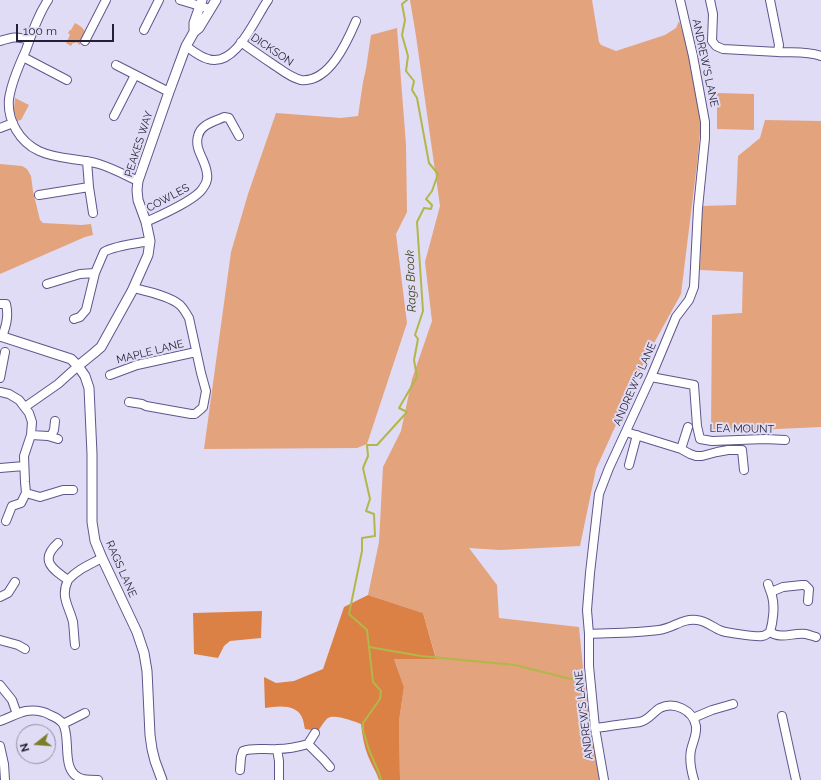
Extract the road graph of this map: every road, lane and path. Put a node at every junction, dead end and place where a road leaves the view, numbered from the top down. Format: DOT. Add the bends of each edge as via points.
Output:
graph roads {
  1 [pos="48,0"];
  2 [pos="106,0"];
  3 [pos="159,0"];
  4 [pos="180,0"];
  5 [pos="216,0"];
  6 [pos="268,0"];
  7 [pos="680,0"];
  8 [pos="710,0"];
  9 [pos="770,0"];
  10 [pos="201,3"];
  11 [pos="210,9"];
  12 [pos="356,21"];
  13 [pos="144,30"];
  14 [pos="194,32"];
  15 [pos="29,40"];
  16 [pos="85,41"];
  17 [pos="0,42"];
  18 [pos="241,42"];
  19 [pos="186,46"];
  20 [pos="778,52"];
  21 [pos="821,56"];
  22 [pos="23,57"];
  23 [pos="116,65"];
  24 [pos="135,75"];
  25 [pos="67,80"];
  26 [pos="169,92"];
  27 [pos="114,116"];
  28 [pos="12,123"];
  29 [pos="0,128"];
  30 [pos="239,136"];
  31 [pos="87,161"];
  32 [pos="138,181"];
  33 [pos="89,187"];
  34 [pos="39,195"];
  35 [pos="94,213"];
  36 [pos="146,222"];
  37 [pos="150,242"];
  38 [pos="95,274"];
  39 [pos="47,284"];
  40 [pos="134,288"];
  41 [pos="0,304"];
  42 [pos="74,319"];
  43 [pos="1,337"];
  44 [pos="5,352"];
  45 [pos="196,352"];
  46 [pos="78,366"];
  47 [pos="110,374"];
  48 [pos="651,377"];
  49 [pos="0,378"];
  50 [pos="0,392"];
  51 [pos="129,402"];
  52 [pos="26,407"];
  53 [pos="55,421"];
  54 [pos="688,427"];
  55 [pos="626,432"];
  56 [pos="637,435"];
  57 [pos="31,436"];
  58 [pos="785,440"];
  59 [pos="681,449"];
  60 [pos="629,465"];
  61 [pos="24,466"];
  62 [pos="0,468"];
  63 [pos="744,470"];
  64 [pos="74,490"];
  65 [pos="26,493"];
  66 [pos="6,521"];
  67 [pos="58,543"];
  68 [pos="102,558"];
  69 [pos="68,580"];
  70 [pos="15,582"];
  71 [pos="768,584"];
  72 [pos="771,592"];
  73 [pos="0,597"];
  74 [pos="808,601"];
  75 [pos="770,632"];
  76 [pos="589,634"];
  77 [pos="816,637"];
  78 [pos="0,640"];
  79 [pos="75,645"];
  80 [pos="25,649"];
  81 [pos="0,685"];
  82 [pos="732,704"];
  83 [pos="85,713"];
  84 [pos="18,714"];
  85 [pos="782,716"];
  86 [pos="693,718"];
  87 [pos="0,721"];
  88 [pos="63,724"];
  89 [pos="595,728"];
  90 [pos="315,733"];
  91 [pos="308,744"];
  92 [pos="0,746"];
  93 [pos="277,749"];
  94 [pos="330,768"];
  95 [pos="240,770"];
  96 [pos="5,780"];
  97 [pos="98,780"];
  98 [pos="162,780"];
  99 [pos="279,780"];
  100 [pos="604,780"];
  101 [pos="694,780"];
  102 [pos="796,780"];
  1 -- 15 [label="street"];
  2 -- 16 [label="street"];
  3 -- 13 [label="street"];
  4 -- 10 [label="street"];
  5 -- 11 [label="street, PEAKES WAY"];
  6 -- 18 [label="street"];
  7 -- 48 [label="street, ANDREW'S LANE" via="705,122 694,287 689,300 676,317"];
  8 -- 20 [label="street" via="713,14 712,41 716,46 723,49"];
  9 -- 20 [label="street" via="779,45"];
  10 -- 11 [label="street"];
  10 -- 14 [label="street, PEAKES WAY" via="194,23"];
  11 -- 14 [label="street, PEAKES WAY" via="200,28"];
  12 -- 18 [label="street, DICKSON" via="348,39 327,70 314,78 300,80 290,76"];
  14 -- 19 [label="street, PEAKES WAY"];
  15 -- 17 [label="street" via="18,37"];
  15 -- 22 [label="street"];
  18 -- 19 [label="street" via="232,53 218,60 208,60"];
  19 -- 26 [label="street, PEAKES WAY"];
  20 -- 21 [label="street" via="802,52"];
  22 -- 25 [label="street"];
  22 -- 28 [label="street" via="10,96"];
  23 -- 24 [label="street"];
  24 -- 26 [label="street"];
  24 -- 27 [label="street"];
  26 -- 32 [label="street, PEAKES WAY"];
  28 -- 29 [label="street"];
  28 -- 31 [label="street" via="16,131 32,147 56,157"];
  30 -- 36 [label="street, COWLES" via="229,118 224,117 204,126 197,140 207,174 204,188 191,199"];
  31 -- 32 [label="street"];
  31 -- 33 [label="street"];
  32 -- 36 [label="street, PEAKES WAY" via="138,200"];
  33 -- 34 [label="street"];
  33 -- 35 [label="street"];
  36 -- 37 [label="street, PEAKES WAY"];
  37 -- 38 [label="street" via="106,250"];
  37 -- 40 [label="street, PEAKES WAY" via="148,255"];
  38 -- 39 [label="street" via="80,274"];
  38 -- 42 [label="street" via="86,310"];
  40 -- 45 [label="street" via="166,297 179,304 189,318"];
  40 -- 46 [label="street, PEAKES WAY" via="101,347"];
  41 -- 43 [label="street" via="6,304 8,311"];
  43 -- 46 [label="street" via="60,355"];
  44 -- 49 [label="street"];
  45 -- 47 [label="street, MAPLE LANE" via="137,365"];
  45 -- 51 [label="street" via="206,391 199,412 191,414"];
  46 -- 52 [label="street"];
  46 -- 68 [label="street, RAGS LANE" via="89,388 92,522 95,541"];
  48 -- 55 [label="street, ANDREW'S LANE"];
  48 -- 58 [label="street, LEA MOUNT" via="694,385 700,439"];
  50 -- 52 [label="street" via="9,394"];
  52 -- 57 [label="street" via="32,422"];
  53 -- 57 [label="street" via="54,437"];
  54 -- 59 [label="street"];
  55 -- 56 [label="street"];
  55 -- 76 [label="street, ANDREW'S LANE" via="599,494 590,573"];
  56 -- 59 [label="street"];
  56 -- 60 [label="street"];
  57 -- 61 [label="street" via="25,452"];
  59 -- 63 [label="street" via="693,456 742,450"];
  61 -- 62 [label="street"];
  61 -- 65 [label="street"];
  64 -- 65 [label="street" via="63,490 40,497"];
  65 -- 66 [label="street" via="21,502 12,506"];
  67 -- 69 [label="street" via="50,551 50,564 53,570"];
  68 -- 69 [label="street" via="80,569"];
  68 -- 98 [label="street, RAGS LANE" via="137,632 144,653 152,750"];
  69 -- 79 [label="street" via="64,594 73,624"];
  70 -- 73 [label="street" via="8,592"];
  71 -- 72 [label="street"];
  72 -- 74 [label="street" via="802,584 809,589"];
  72 -- 75 [label="street" via="773,602"];
  75 -- 76 [label="street" via="761,637 724,632 703,621 689,620 666,629"];
  75 -- 77 [label="street" via="774,635 806,634"];
  76 -- 89 [label="street, ANDREW'S LANE" via="589,666"];
  78 -- 80 [label="street"];
  81 -- 84 [label="street" via="12,700"];
  82 -- 86 [label="street"];
  83 -- 88 [label="street"];
  84 -- 87 [label="street"];
  84 -- 88 [label="street" via="31,711 46,713"];
  85 -- 102 [label="street"];
  86 -- 89 [label="street" via="678,706 664,706 640,722"];
  86 -- 101 [label="street" via="696,730 691,750"];
  88 -- 97 [label="street" via="72,771 82,779"];
  89 -- 100 [label="street, ANDREW'S LANE"];
  90 -- 91 [label="street"];
  91 -- 93 [label="street"];
  91 -- 94 [label="street"];
  92 -- 96 [label="street"];
  93 -- 95 [label="street" via="243,751"];
  93 -- 99 [label="street"];
}
